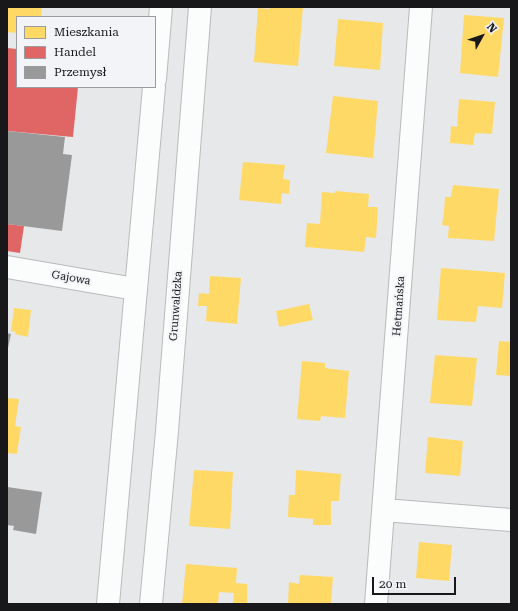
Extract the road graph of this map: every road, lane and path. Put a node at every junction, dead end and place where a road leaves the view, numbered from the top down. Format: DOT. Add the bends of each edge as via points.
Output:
graph roads {
  1 [pos="161,7"];
  2 [pos="200,7"];
  3 [pos="421,7"];
  4 [pos="156,67"];
  5 [pos="154,88"];
  6 [pos="7,267"];
  7 [pos="135,289"];
  8 [pos="384,510"];
  9 [pos="511,520"];
  10 [pos="108,604"];
  11 [pos="151,604"];
  12 [pos="376,604"];
  1 -- 4 [label="main road"];
  2 -- 11 [label="main road, Grunwaldzka"];
  3 -- 8 [label="main road, Hetmańska"];
  5 -- 7 [label="main road"];
  6 -- 7 [label="main road, Gajowa"];
  7 -- 10 [label="main road"];
  8 -- 9 [label="main road"];
  8 -- 12 [label="main road, Hetmańska"];
}
